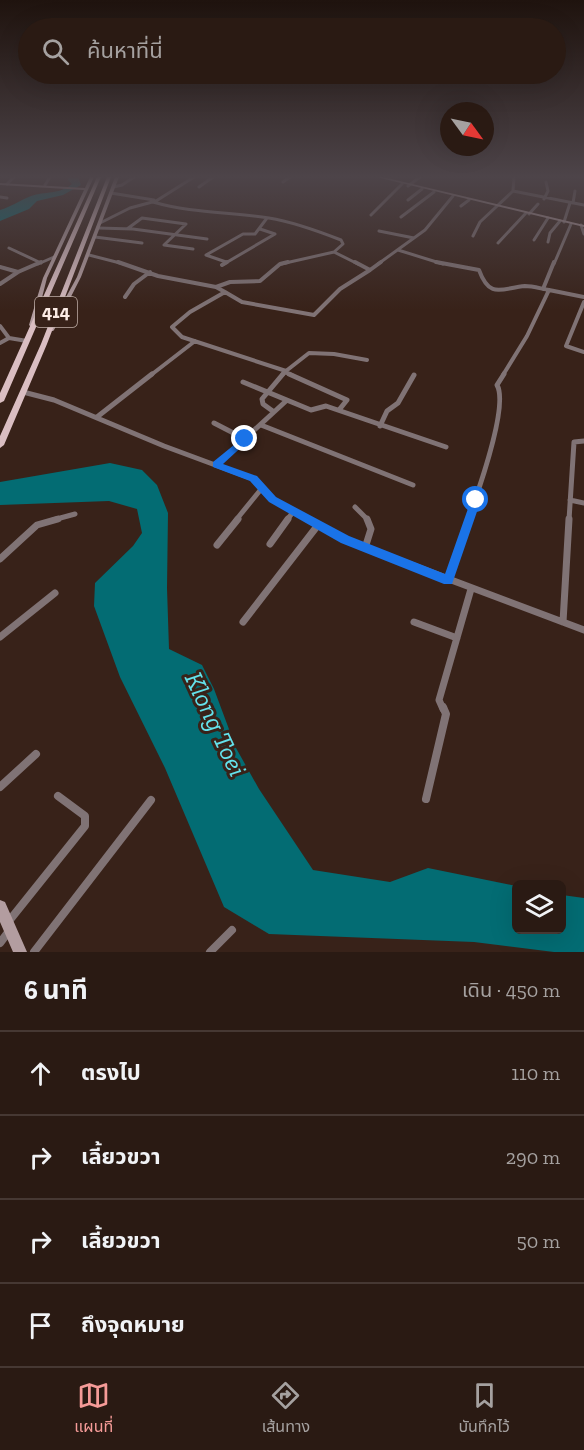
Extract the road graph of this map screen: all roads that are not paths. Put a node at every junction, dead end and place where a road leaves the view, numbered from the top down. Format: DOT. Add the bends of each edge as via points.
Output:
graph roads {
  1 [pos="73,221"];
  2 [pos="80,221"];
  3 [pos="91,221"];
  4 [pos="100,221"];
  5 [pos="106,221"];
  6 [pos="137,221"];
  7 [pos="167,221"];
  8 [pos="265,221"];
  9 [pos="279,221"];
  10 [pos="432,221"];
  11 [pos="481,221"];
  12 [pos="520,221"];
  13 [pos="546,221"];
  14 [pos="562,221"];
  15 [pos="563,221"];
  16 [pos="572,224"];
  17 [pos="99,225"];
  18 [pos="582,226"];
  19 [pos="127,229"];
  20 [pos="260,229"];
  21 [pos="379,231"];
  22 [pos="175,234"];
  23 [pos="584,234"];
  24 [pos="473,236"];
  25 [pos="95,237"];
  26 [pos="414,238"];
  27 [pos="207,239"];
  28 [pos="534,240"];
  29 [pos="548,242"];
  30 [pos="142,243"];
  31 [pos="498,243"];
  32 [pos="9,248"];
  33 [pos="193,249"];
  34 [pos="398,250"];
  35 [pos="334,252"];
  36 [pos="89,255"];
  37 [pos="54,257"];
  38 [pos="226,262"];
  39 [pos="41,263"];
  40 [pos="222,265"];
  41 [pos="0,267"];
  42 [pos="370,270"];
  43 [pos="18,272"];
  44 [pos="150,272"];
  45 [pos="0,284"];
  46 [pos="216,287"];
  47 [pos="546,289"];
  48 [pos="225,292"];
  49 [pos="584,296"];
  50 [pos="124,297"];
  51 [pos="584,302"];
  52 [pos="0,326"];
  53 [pos="9,338"];
  54 [pos="27,341"];
  55 [pos="195,341"];
  56 [pos="0,343"];
  57 [pos="44,344"];
  58 [pos="584,352"];
  59 [pos="364,361"];
  60 [pos="286,372"];
  61 [pos="414,375"];
  62 [pos="243,382"];
  63 [pos="3,387"];
  64 [pos="23,392"];
  65 [pos="268,392"];
  66 [pos="0,400"];
  67 [pos="286,400"];
  68 [pos="339,410"];
  69 [pos="274,412"];
  70 [pos="96,417"];
  71 [pos="214,423"];
  72 [pos="261,425"];
  73 [pos="380,426"];
  74 [pos="245,439"];
  75 [pos="584,441"];
  76 [pos="0,445"];
  77 [pos="446,447"];
  78 [pos="216,465"];
  79 [pos="413,485"];
  80 [pos="262,488"];
  81 [pos="570,500"];
  82 [pos="584,504"];
  83 [pos="355,507"];
  84 [pos="293,512"];
  85 [pos="75,514"];
  86 [pos="318,525"];
  87 [pos="270,544"];
  88 [pos="217,545"];
  89 [pos="365,548"];
  90 [pos="0,558"];
  91 [pos="448,580"];
  92 [pos="471,589"];
  93 [pos="55,592"];
  94 [pos="243,622"];
  95 [pos="414,622"];
  96 [pos="563,622"];
  97 [pos="584,630"];
  98 [pos="0,637"];
  99 [pos="457,638"];
  100 [pos="36,754"];
  101 [pos="0,787"];
  102 [pos="58,796"];
  103 [pos="426,799"];
  104 [pos="151,800"];
  105 [pos="0,907"];
  106 [pos="9,926"];
  107 [pos="232,930"];
  108 [pos="0,943"];
  109 [pos="20,952"];
  110 [pos="34,952"];
  111 [pos="210,952"];
  1 -- 37 [label="main road, 414"];
  2 -- 54 [label="main road, 414"];
  3 -- 57 [label="main road, 414"];
  4 -- 17 [label="main road, 414"];
  5 -- 17 [label="street"];
  6 -- 19 [label="street"];
  7 -- 22 [label="street" via="186,224"];
  8 -- 20 [label="street"];
  9 -- 35 [label="street" via="341,240 343,244"];
  10 -- 26 [label="street"];
  11 -- 24 [label="street"];
  12 -- 31 [label="street"];
  13 -- 28 [label="street"];
  14 -- 29 [label="street" via="550,233"];
  15 -- 16 [label="main road"];
  16 -- 18 [label="main road"];
  16 -- 47 [label="street"];
  17 -- 19 [label="street"];
  17 -- 25 [label="main road, 414"];
  18 -- 23 [label="street"];
  19 -- 22 [label="street"];
  20 -- 38 [label="street" via="275,234"];
  20 -- 38 [label="street" via="206,255"];
  21 -- 26 [label="street"];
  22 -- 27 [label="street"];
  22 -- 33 [label="street" via="164,245"];
  25 -- 30 [label="street"];
  25 -- 36 [label="main road, 414"];
  26 -- 34 [label="street"];
  32 -- 39 [label="street"];
  34 -- 42 [label="street"];
  34 -- 47 [label="street" via="438,263 479,270 488,287 507,291 526,286"];
  35 -- 42 [label="street"];
  35 -- 46 [label="street" via="280,264 260,281 230,282"];
  36 -- 44 [label="street"];
  36 -- 57 [label="main road, 414"];
  37 -- 39 [label="street"];
  37 -- 54 [label="main road, 414"];
  38 -- 40 [label="street"];
  39 -- 43 [label="street"];
  41 -- 43 [label="street"];
  42 -- 48 [label="street" via="340,289 314,315 242,302"];
  43 -- 45 [label="street"];
  44 -- 46 [label="street"];
  44 -- 50 [label="street"];
  46 -- 48 [label="street"];
  47 -- 49 [label="street"];
  47 -- 91 [label="street" via="527,336 496,385 502,394 499,411 476,500"];
  48 -- 55 [label="street" via="195,308 172,327 182,337"];
  51 -- 58 [label="street" via="566,346"];
  52 -- 53 [label="street"];
  53 -- 54 [label="street"];
  53 -- 56 [label="street"];
  54 -- 63 [label="main road, 414"];
  55 -- 60 [label="street"];
  55 -- 70 [label="street"];
  57 -- 64 [label="main road, 414"];
  59 -- 60 [label="street" via="309,353"];
  60 -- 65 [label="street"];
  60 -- 68 [label="street" via="348,400"];
  61 -- 73 [label="street"];
  62 -- 65 [label="street"];
  63 -- 66 [label="main road, 414"];
  64 -- 70 [label="street"];
  64 -- 76 [label="main road, 414"];
  65 -- 67 [label="street"];
  65 -- 69 [label="street" via="263,404"];
  67 -- 68 [label="street" via="311,410 326,406"];
  67 -- 69 [label="street"];
  68 -- 73 [label="street"];
  69 -- 72 [label="street"];
  70 -- 78 [label="street"];
  71 -- 74 [label="street"];
  72 -- 74 [label="street"];
  72 -- 79 [label="street"];
  73 -- 77 [label="street"];
  74 -- 78 [label="street"];
  75 -- 81 [label="street" via="574,442"];
  78 -- 80 [label="street" via="253,478"];
  80 -- 84 [label="street" via="272,500"];
  80 -- 88 [label="street"];
  81 -- 82 [label="street"];
  81 -- 96 [label="street"];
  83 -- 89 [label="street" via="372,527"];
  84 -- 86 [label="street"];
  84 -- 87 [label="street"];
  85 -- 90 [label="street" via="36,525"];
  86 -- 89 [label="street"];
  86 -- 94 [label="street"];
  89 -- 91 [label="street"];
  91 -- 92 [label="street"];
  92 -- 96 [label="street"];
  92 -- 99 [label="street"];
  93 -- 98 [label="street"];
  95 -- 99 [label="street"];
  96 -- 97 [label="street"];
  99 -- 103 [label="street" via="440,700 446,714"];
  100 -- 101 [label="street"];
  102 -- 106 [label="street" via="85,816 85,826"];
  104 -- 110 [label="street"];
  105 -- 106 [label="main road"];
  106 -- 108 [label="street"];
  106 -- 109 [label="main road"];
  107 -- 111 [label="street"];
}
